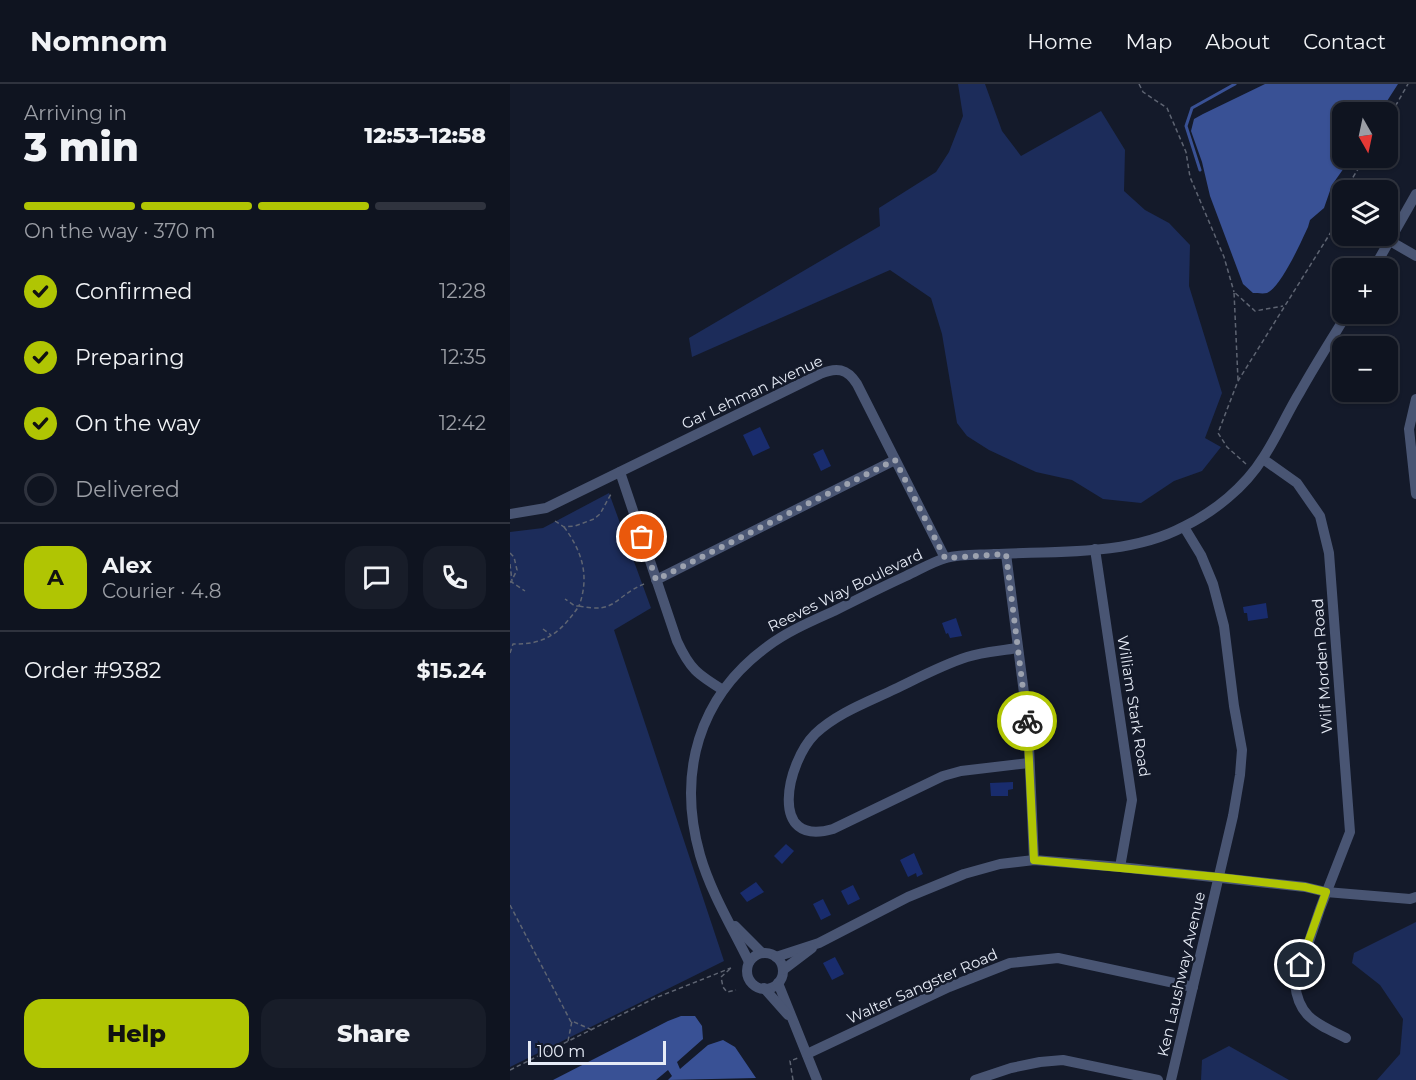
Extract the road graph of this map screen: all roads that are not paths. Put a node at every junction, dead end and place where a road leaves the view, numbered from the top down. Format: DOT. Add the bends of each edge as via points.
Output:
graph roads {
  1 [pos="1416,194"];
  2 [pos="1398,227"];
  3 [pos="1398,246"];
  4 [pos="1416,256"];
  5 [pos="1341,324"];
  6 [pos="1416,399"];
  7 [pos="1263,459"];
  8 [pos="895,460"];
  9 [pos="620,472"];
  10 [pos="1416,494"];
  11 [pos="510,514"];
  12 [pos="1184,527"];
  13 [pos="1095,549"];
  14 [pos="1006,554"];
  15 [pos="945,558"];
  16 [pos="656,580"];
  17 [pos="1017,648"];
  18 [pos="723,690"];
  19 [pos="1029,764"];
  20 [pos="1034,860"];
  21 [pos="1120,867"];
  22 [pos="1218,877"];
  23 [pos="1326,892"];
  24 [pos="1416,897"];
  25 [pos="730,922"];
  26 [pos="819,943"];
  27 [pos="762,953"];
  28 [pos="776,957"];
  29 [pos="749,962"];
  30 [pos="783,970"];
  31 [pos="778,983"];
  32 [pos="1193,987"];
  33 [pos="764,988"];
  34 [pos="792,1020"];
  35 [pos="1346,1038"];
  36 [pos="807,1054"];
  37 [pos="817,1080"];
  38 [pos="975,1080"];
  39 [pos="1158,1080"];
  40 [pos="1171,1080"];
  1 -- 2 [label="street"];
  3 -- 4 [label="street"];
  5 -- 7 [label="street, Reeves Way Boulevard"];
  6 -- 10 [label="street" via="1408,429"];
  7 -- 12 [label="street, Reeves Way Boulevard" via="1216,507"];
  7 -- 23 [label="street, Wilf Morden Road" via="1297,483 1320,516 1329,552 1350,832"];
  8 -- 9 [label="street, Gar Lehman Avenue" via="857,384 848,373 838,369 820,374"];
  8 -- 15 [label="street, Gar Lehman Avenue"];
  8 -- 16 [label="street"];
  9 -- 11 [label="street, Gar Lehman Avenue" via="546,507"];
  9 -- 16 [label="street"];
  12 -- 13 [label="street, Reeves Way Boulevard" via="1142,543"];
  12 -- 22 [label="street, Ken Laushway Avenue" via="1201,555 1220,602 1242,750 1233,816"];
  13 -- 14 [label="street, Reeves Way Boulevard"];
  13 -- 21 [label="street, William Stark Road" via="1132,800"];
  14 -- 15 [label="street, Reeves Way Boulevard"];
  14 -- 17 [label="street"];
  15 -- 18 [label="street, Reeves Way Boulevard" via="768,645"];
  16 -- 18 [label="street" via="686,660 695,672"];
  17 -- 19 [label="street"];
  17 -- 19 [label="street" via="967,657 838,716 815,734 800,753 788,792 790,811 802,829 821,832 943,776"];
  18 -- 25 [label="street, Reeves Way Boulevard" via="707,717 690,778 700,854 714,894"];
  19 -- 20 [label="street"];
  20 -- 21 [label="street"];
  20 -- 26 [label="street" via="964,874 908,897"];
  21 -- 22 [label="street"];
  22 -- 23 [label="street"];
  22 -- 32 [label="street, Ken Laushway Avenue"];
  23 -- 24 [label="street"];
  23 -- 35 [label="street, Wilf Morden Road" via="1300,965 1296,995 1302,1010 1312,1020"];
  25 -- 27 [label="street, Reeves Way Boulevard"];
  25 -- 29 [label="street, Reeves Way Boulevard"];
  26 -- 28 [label="street"];
  26 -- 30 [label="street"];
  27 -- 28 [label="street"];
  27 -- 29 [label="street"];
  28 -- 30 [label="street"];
  29 -- 33 [label="street" via="749,979"];
  30 -- 31 [label="street"];
  31 -- 33 [label="street"];
  31 -- 34 [label="street"];
  32 -- 36 [label="street, Walter Sangster Road" via="1058,958 1010,963 949,987"];
  32 -- 40 [label="street, Ken Laushway Avenue"];
  33 -- 34 [label="street"];
  34 -- 36 [label="street"];
  36 -- 37 [label="street"];
  38 -- 39 [label="street" via="1011,1068 1063,1060"];
}
